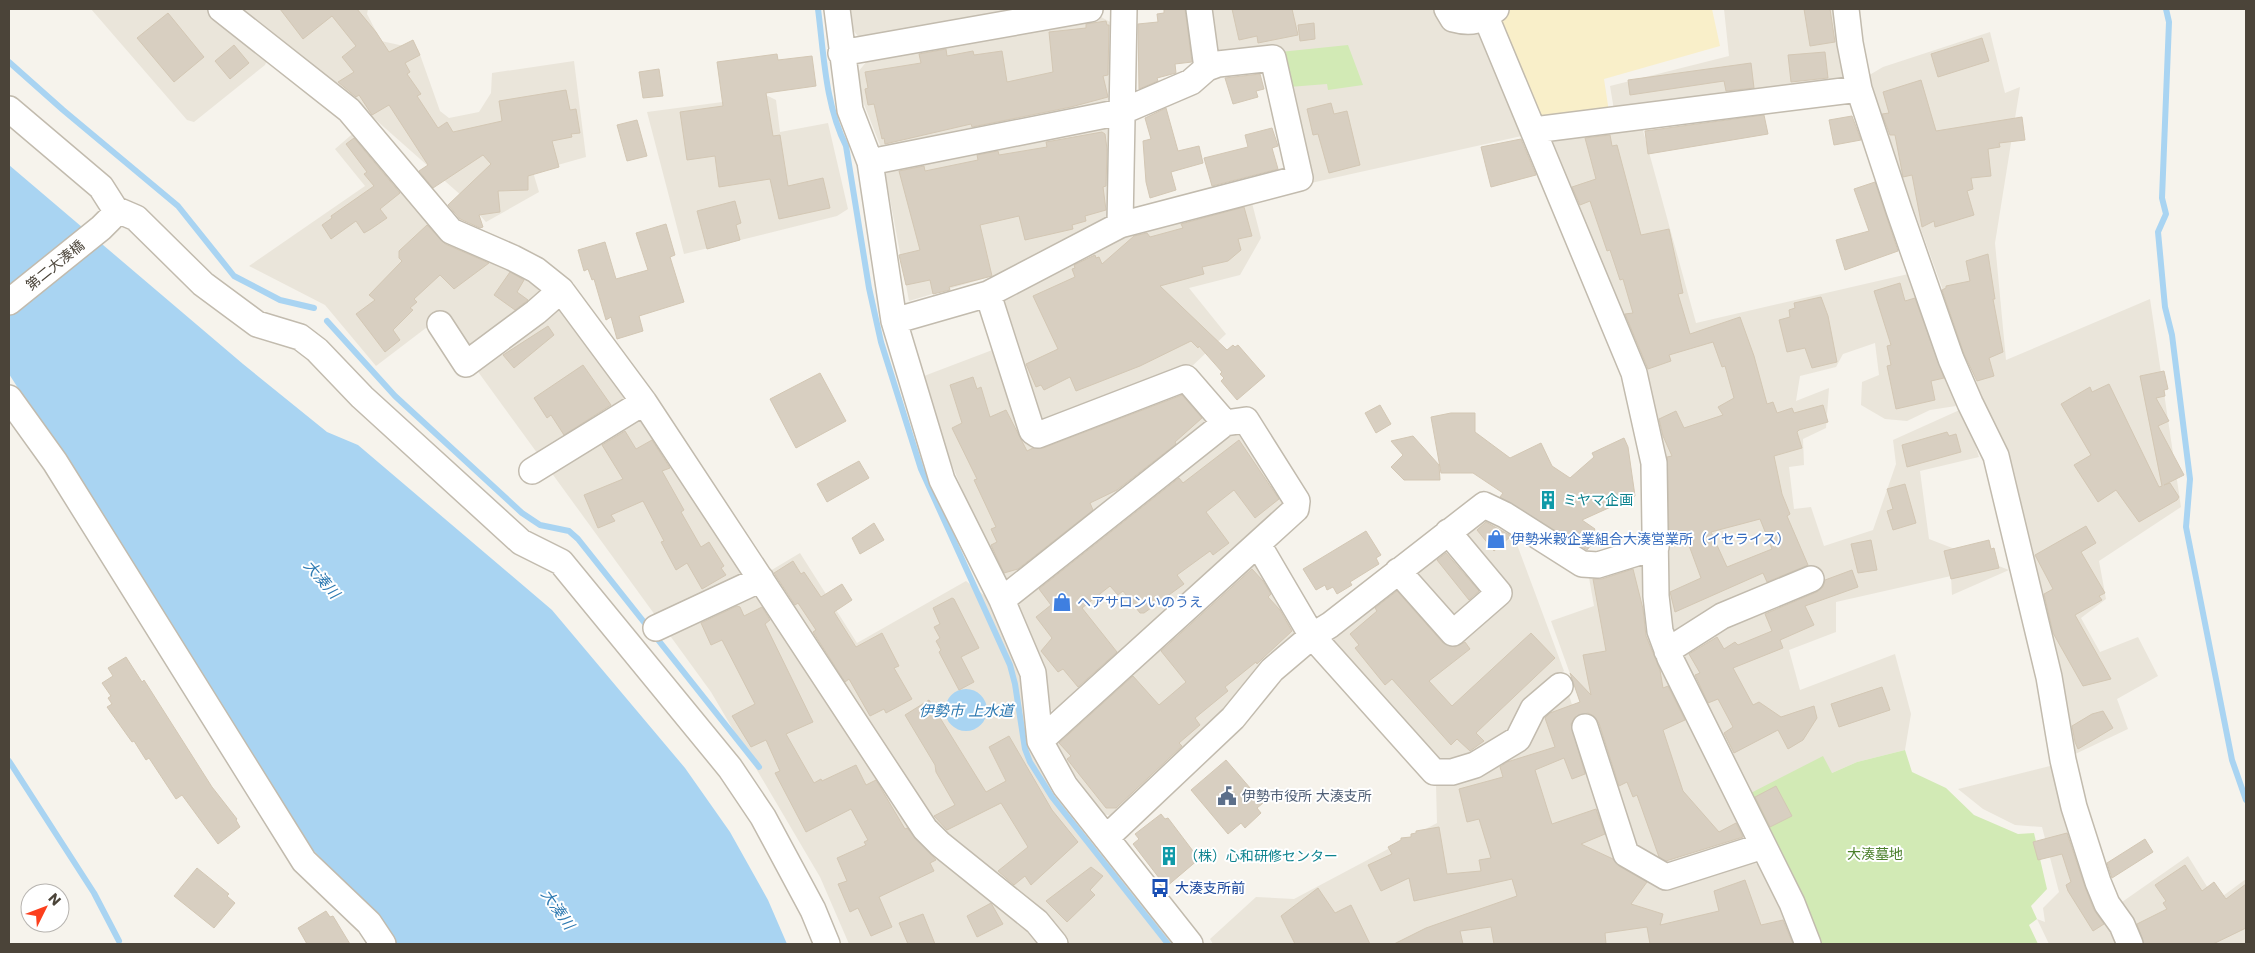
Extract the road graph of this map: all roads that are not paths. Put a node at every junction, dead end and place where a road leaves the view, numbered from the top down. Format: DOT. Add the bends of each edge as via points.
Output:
graph roads {
  1 [pos="221,9"];
  2 [pos="837,9"];
  3 [pos="1090,9"];
  4 [pos="1124,9"];
  5 [pos="1199,9"];
  6 [pos="1447,9"];
  7 [pos="1846,9"];
  8 [pos="1491,13"];
  9 [pos="841,53"];
  10 [pos="1208,68"];
  11 [pos="1859,89"];
  12 [pos="9,108"];
  13 [pos="1121,112"];
  14 [pos="1534,130"];
  15 [pos="870,162"];
  16 [pos="108,218"];
  17 [pos="1120,225"];
  18 [pos="561,290"];
  19 [pos="988,294"];
  20 [pos="9,302"];
  21 [pos="894,321"];
  22 [pos="440,324"];
  23 [pos="9,398"];
  24 [pos="644,402"];
  25 [pos="1226,423"];
  26 [pos="532,472"];
  27 [pos="1448,532"];
  28 [pos="1258,544"];
  29 [pos="1656,547"];
  30 [pos="1398,571"];
  31 [pos="761,579"];
  32 [pos="1811,579"];
  33 [pos="1002,600"];
  34 [pos="656,628"];
  35 [pos="1312,636"];
  36 [pos="1668,651"];
  37 [pos="1560,686"];
  38 [pos="1585,727"];
  39 [pos="1040,741"];
  40 [pos="1106,838"];
  41 [pos="1763,846"];
  42 [pos="383,944"];
  43 [pos="827,944"];
  44 [pos="1055,944"];
  45 [pos="1190,944"];
  46 [pos="1808,944"];
  47 [pos="2130,944"];
  1 -- 18 [label="street" via="350,110 451,230 536,270"];
  2 -- 9 [label="street"];
  3 -- 9 [label="street"];
  4 -- 13 [label="street"];
  5 -- 10 [label="street"];
  6 -- 8 [label="street" via="1453,19 1469,23"];
  7 -- 11 [label="street"];
  8 -- 14 [label="street"];
  9 -- 15 [label="street" via="850,110"];
  10 -- 13 [label="street" via="1191,82"];
  10 -- 17 [label="street" via="1273,58 1300,178"];
  11 -- 14 [label="street"];
  11 -- 47 [label="street" via="1951,359 1996,456 2049,676 2074,806 2098,882"];
  12 -- 16 [label="street" via="101,187"];
  13 -- 15 [label="street"];
  13 -- 17 [label="street"];
  14 -- 29 [label="street" via="1634,373 1654,463"];
  15 -- 21 [label="street"];
  16 -- 20 [label="street, 第二大湊橋"];
  16 -- 43 [label="street" via="136,218 204,284 257,324 300,337 521,542 561,562 730,768 767,825 813,910"];
  17 -- 19 [label="street"];
  18 -- 22 [label="street" via="466,364"];
  18 -- 24 [label="street"];
  19 -- 21 [label="street"];
  19 -- 25 [label="street" via="1032,431 1038,435 1186,378"];
  21 -- 33 [label="street" via="942,480"];
  23 -- 42 [label="street" via="55,462 304,861 369,923"];
  24 -- 26 [label="street"];
  24 -- 31 [label="street"];
  25 -- 28 [label="street" via="1246,420 1297,502 1296,510"];
  25 -- 33 [label="street"];
  27 -- 29 [label="street" via="1484,505 1582,564 1598,565"];
  27 -- 30 [label="street"];
  27 -- 30 [label="street" via="1499,593 1453,633"];
  28 -- 35 [label="street"];
  28 -- 39 [label="street"];
  29 -- 36 [label="street" via="1658,614 1660,631"];
  30 -- 35 [label="street"];
  31 -- 34 [label="street"];
  31 -- 44 [label="street" via="926,829 940,844 1037,922"];
  32 -- 36 [label="street" via="1722,616"];
  33 -- 39 [label="street" via="1033,673"];
  35 -- 37 [label="street" via="1434,772 1452,772 1475,765 1518,739 1533,709"];
  35 -- 40 [label="street" via="1272,670 1233,718"];
  36 -- 41 [label="street"];
  38 -- 41 [label="street" via="1626,854 1666,877"];
  39 -- 40 [label="street" via="1065,786"];
  40 -- 45 [label="street"];
  41 -- 46 [label="street" via="1792,903"];
}
